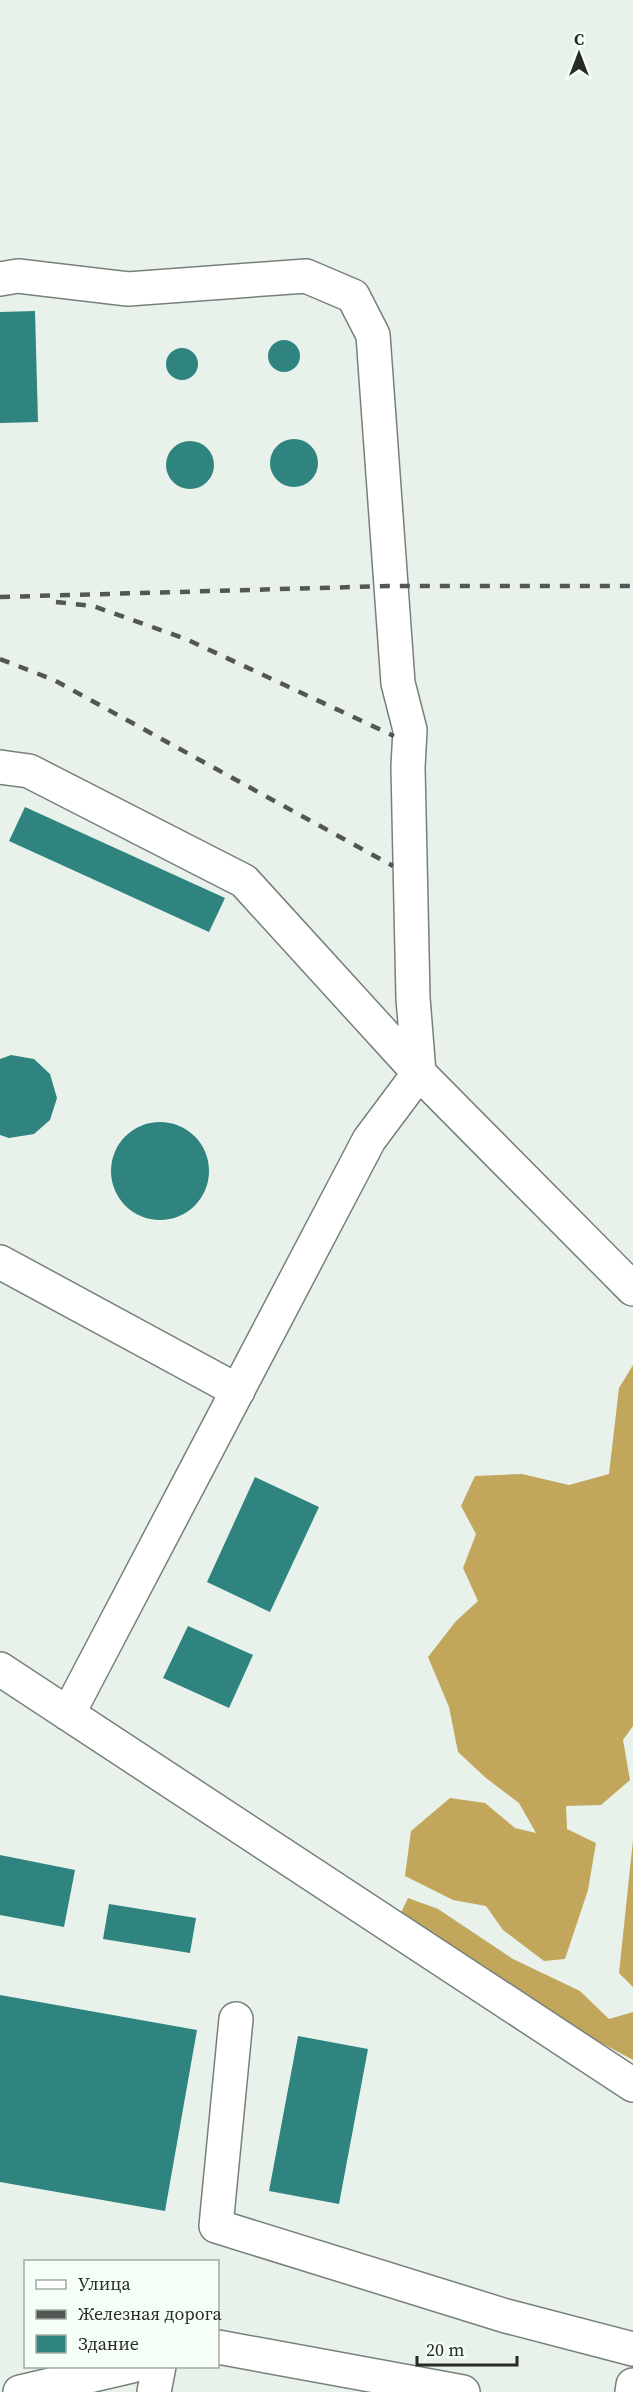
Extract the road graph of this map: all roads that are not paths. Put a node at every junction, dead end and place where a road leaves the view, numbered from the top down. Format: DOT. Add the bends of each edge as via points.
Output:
graph roads {
  1 [pos="0,279"];
  2 [pos="0,767"];
  3 [pos="419,1073"];
  4 [pos="0,1262"];
  5 [pos="633,1289"];
  6 [pos="238,1391"];
  7 [pos="0,1669"];
  8 [pos="68,1714"];
  9 [pos="236,2019"];
  10 [pos="633,2085"];
  11 [pos="219,2347"];
  12 [pos="633,2349"];
  13 [pos="128,2368"];
  14 [pos="159,2368"];
  15 [pos="346,2381"];
  16 [pos="633,2385"];
  17 [pos="20,2392"];
  18 [pos="154,2392"];
  19 [pos="463,2392"];
  20 [pos="632,2392"];
  1 -- 3 [label="street" via="18,276 128,289 306,276 353,296 373,335 398,683 410,730 413,998"];
  2 -- 3 [label="street" via="29,771 244,881"];
  3 -- 5 [label="street"];
  3 -- 6 [label="street" via="369,1140"];
  4 -- 6 [label="street"];
  6 -- 8 [label="street"];
  7 -- 8 [label="street"];
  8 -- 10 [label="street"];
  9 -- 12 [label="street" via="216,2226 506,2316"];
  11 -- 15 [label="street"];
  13 -- 17 [label="street"];
  14 -- 18 [label="street"];
  15 -- 19 [label="street"];
  16 -- 20 [label="street"];
}
